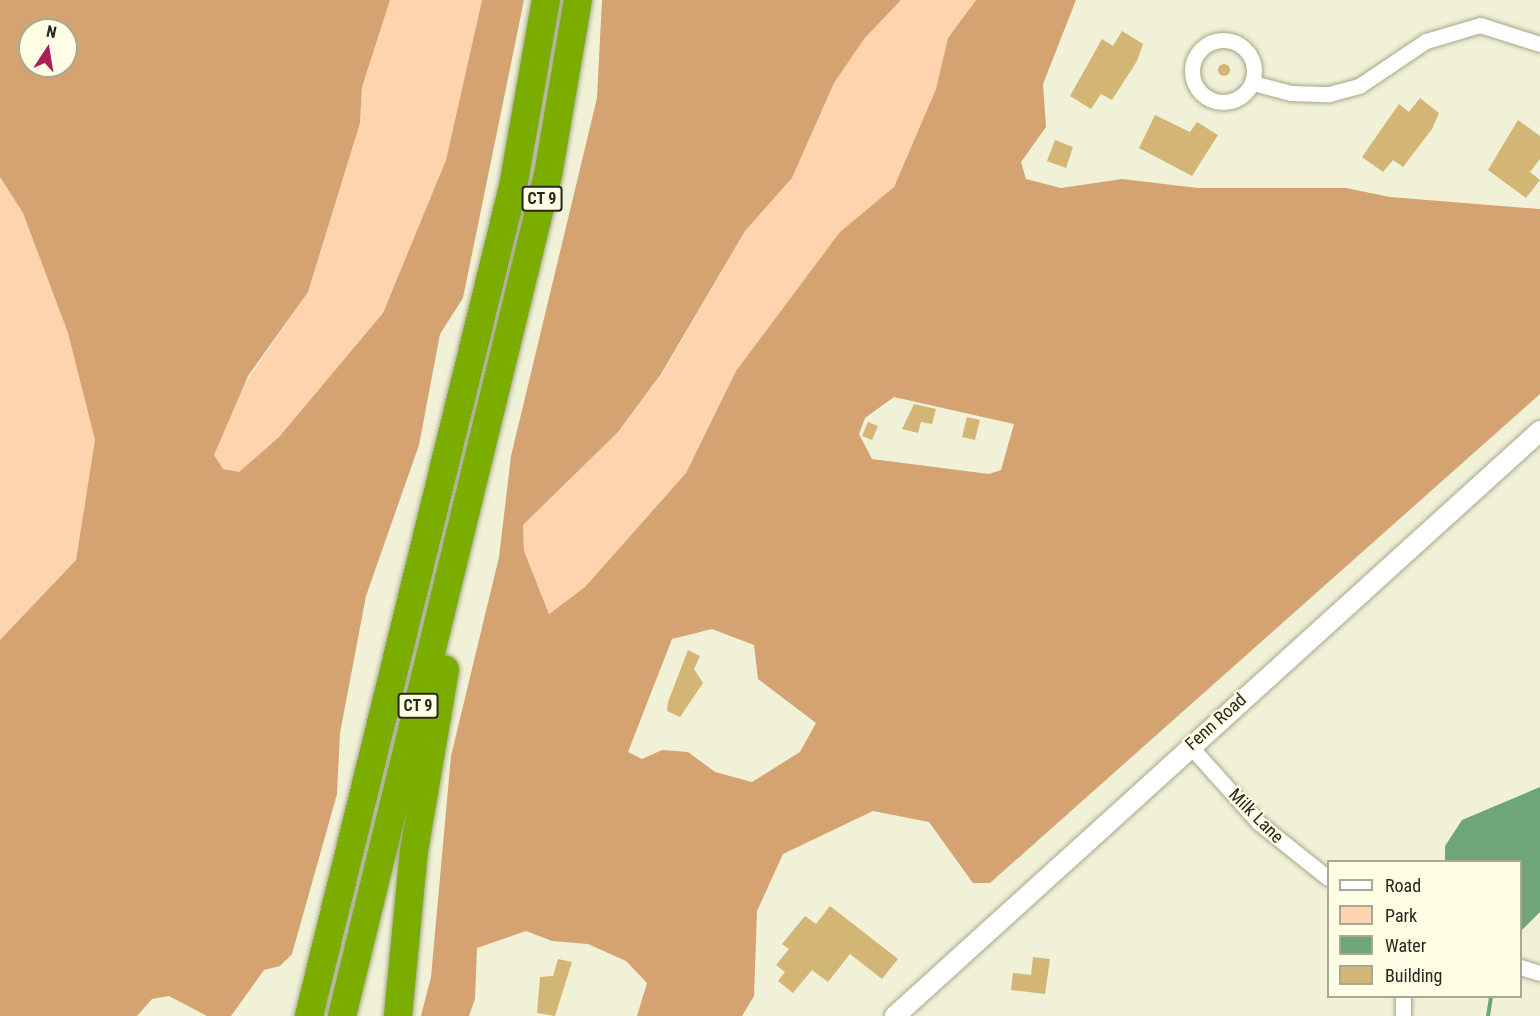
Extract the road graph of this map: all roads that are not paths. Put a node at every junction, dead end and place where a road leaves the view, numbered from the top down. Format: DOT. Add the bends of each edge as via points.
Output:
graph roads {
  1 [pos="546,0"];
  2 [pos="578,0"];
  3 [pos="1540,44"];
  4 [pos="1253,82"];
  5 [pos="494,396"];
  6 [pos="1540,431"];
  7 [pos="1190,746"];
  8 [pos="1327,876"];
  9 [pos="324,956"];
  10 [pos="1522,967"];
  11 [pos="1540,973"];
  12 [pos="1403,998"];
  13 [pos="298,1016"];
  14 [pos="309,1016"];
  15 [pos="342,1016"];
  16 [pos="398,1016"];
  17 [pos="895,1016"];
  18 [pos="1403,1016"];
  1 -- 9 [label="highway, CT 9" via="513,187"];
  2 -- 5 [label="highway, CT 9" via="557,136"];
  3 -- 4 [label="street" via="1480,25 1433,37 1359,86 1329,94 1291,93"];
  4 -- 4 [label="street" via="1248,52 1230,40 1205,45 1193,61 1194,82 1218,102 1239,99"];
  5 -- 15 [label="highway, CT 9"];
  5 -- 16 [label="highway" via="487,470 456,610 416,839"];
  6 -- 7 [label="street, Fenn Road"];
  7 -- 8 [label="street, Milk Lane" via="1259,824"];
  7 -- 17 [label="street, Fenn Road"];
  9 -- 13 [label="highway"];
  9 -- 14 [label="highway, CT 9"];
  10 -- 11 [label="street"];
  12 -- 18 [label="street"];
}
